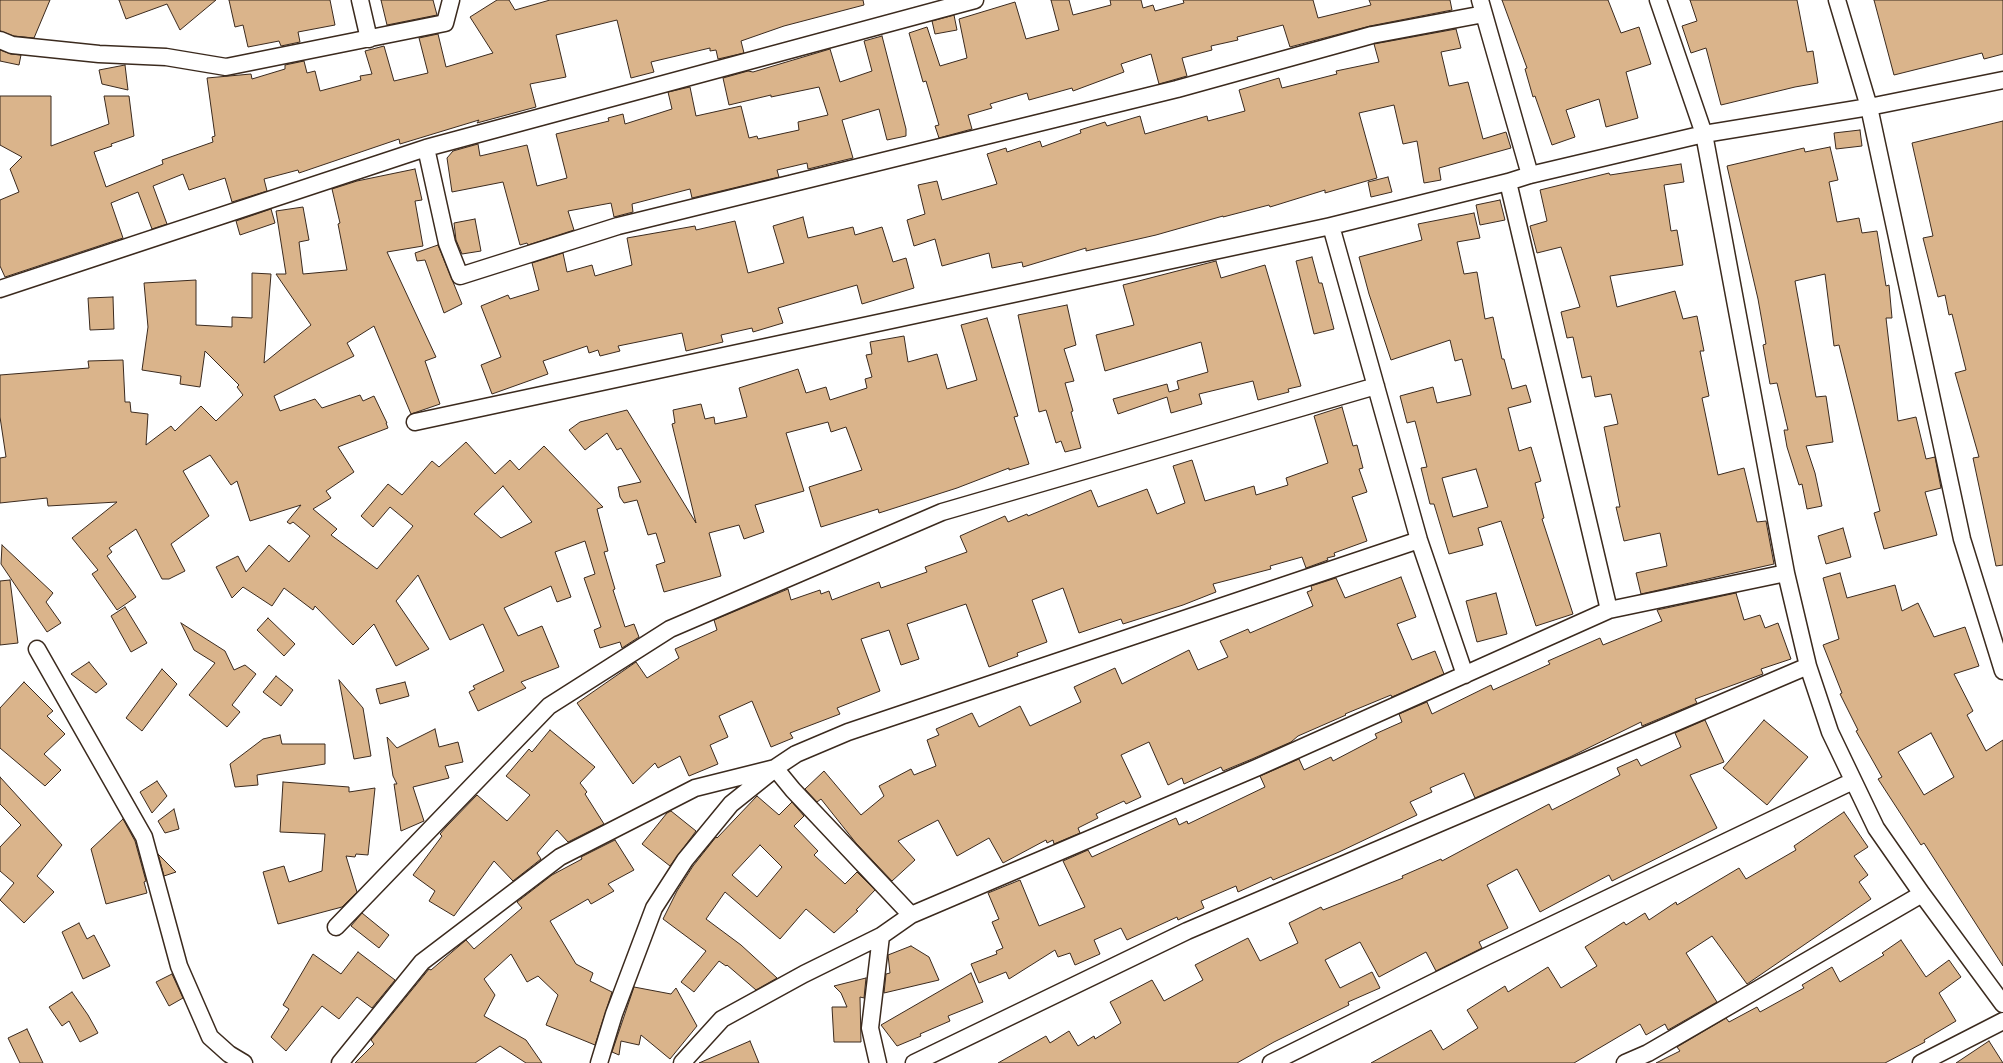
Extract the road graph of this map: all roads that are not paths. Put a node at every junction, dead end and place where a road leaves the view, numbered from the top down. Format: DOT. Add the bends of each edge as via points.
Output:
graph roads {
  1 [pos="360,0"];
  2 [pos="975,0"];
  3 [pos="1658,0"];
  4 [pos="1837,0"];
  5 [pos="454,2"];
  6 [pos="1482,7"];
  7 [pos="0,40"];
  8 [pos="369,40"];
  9 [pos="2003,80"];
  10 [pos="1869,107"];
  11 [pos="1704,134"];
  12 [pos="426,148"];
  13 [pos="1530,175"];
  14 [pos="1508,182"];
  15 [pos="1331,226"];
  16 [pos="0,289"];
  17 [pos="1376,386"];
  18 [pos="415,422"];
  19 [pos="1419,540"];
  20 [pos="1786,573"];
  21 [pos="1609,610"];
  22 [pos="37,649"];
  23 [pos="1808,666"];
  24 [pos="2003,671"];
  25 [pos="1465,675"];
  26 [pos="775,768"];
  27 [pos="1853,781"];
  28 [pos="1922,894"];
  29 [pos="911,915"];
  30 [pos="336,927"];
  31 [pos="881,936"];
  32 [pos="2003,1004"];
  33 [pos="2003,1021"];
  34 [pos="244,1063"];
  35 [pos="340,1063"];
  36 [pos="599,1063"];
  37 [pos="682,1063"];
  38 [pos="878,1063"];
  39 [pos="914,1063"];
  40 [pos="1271,1063"];
  41 [pos="1625,1063"];
  42 [pos="1922,1063"];
  1 -- 8 [label="street"];
  2 -- 12 [label="street"];
  3 -- 11 [label="street"];
  4 -- 10 [label="street"];
  5 -- 8 [label="street" via="444,23"];
  6 -- 12 [label="street" via="1177,89 618,226 460,276 447,243"];
  6 -- 13 [label="street"];
  7 -- 8 [label="street" via="12,45 99,54 166,57 226,67"];
  9 -- 10 [label="street"];
  10 -- 11 [label="street"];
  10 -- 24 [label="street" via="1962,538"];
  11 -- 13 [label="street"];
  11 -- 20 [label="street"];
  12 -- 16 [label="street"];
  13 -- 14 [label="street"];
  14 -- 15 [label="street"];
  14 -- 21 [label="street"];
  15 -- 17 [label="street"];
  15 -- 18 [label="street"];
  17 -- 19 [label="street"];
  17 -- 30 [label="street" via="942,512 670,629 549,706"];
  19 -- 25 [label="street"];
  19 -- 26 [label="street" via="848,732 796,754"];
  20 -- 21 [label="street"];
  20 -- 23 [label="street"];
  21 -- 25 [label="street"];
  22 -- 34 [label="street" via="144,837 180,966 210,1037"];
  23 -- 27 [label="street" via="1830,732"];
  23 -- 39 [label="street" via="1187,931"];
  25 -- 29 [label="street" via="1256,768"];
  26 -- 29 [label="street"];
  26 -- 35 [label="street" via="695,788 560,857 422,962"];
  26 -- 36 [label="street" via="731,804 685,860 654,908 614,1014"];
  27 -- 28 [label="street" via="1876,828"];
  27 -- 40 [label="street"];
  28 -- 32 [label="street"];
  28 -- 41 [label="street" via="1648,1053"];
  29 -- 31 [label="street"];
  31 -- 37 [label="street" via="722,1019"];
  31 -- 38 [label="street" via="870,1028"];
  33 -- 42 [label="street"];
}
